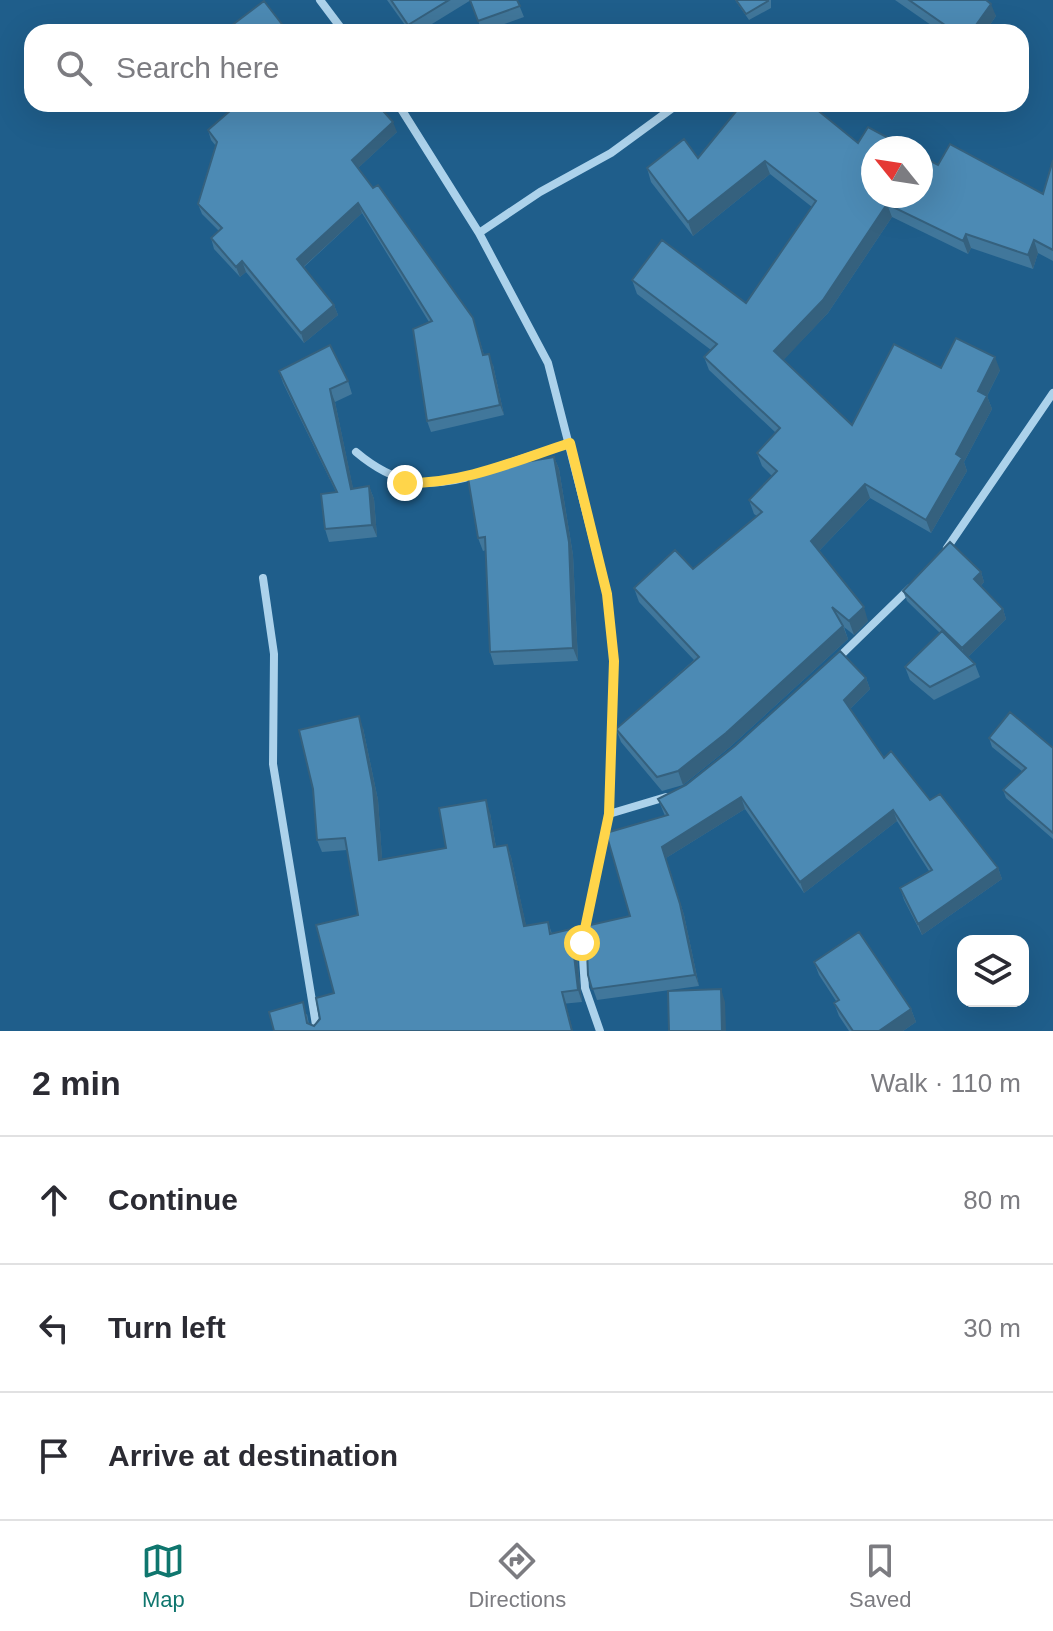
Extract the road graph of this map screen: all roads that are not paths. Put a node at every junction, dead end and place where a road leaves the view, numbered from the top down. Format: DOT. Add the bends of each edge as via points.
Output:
graph roads {
  1 [pos="320,0"];
  2 [pos="338,24"];
  3 [pos="403,112"];
  4 [pos="667,112"];
  5 [pos="479,233"];
  6 [pos="1053,393"];
  7 [pos="570,443"];
  8 [pos="356,452"];
  9 [pos="944,551"];
  10 [pos="263,578"];
  11 [pos="912,585"];
  12 [pos="825,670"];
  13 [pos="671,796"];
  14 [pos="609,814"];
  15 [pos="317,1031"];
  16 [pos="600,1031"];
  1 -- 2 [label="street"];
  3 -- 5 [label="street"];
  4 -- 5 [label="street" via="611,153"];
  5 -- 7 [label="street" via="548,363"];
  6 -- 9 [label="street"];
  7 -- 8 [label="street" via="434,483 405,483"];
  7 -- 14 [label="street" via="607,594 614,661"];
  10 -- 15 [label="street" via="274,654 273,764"];
  11 -- 12 [label="street"];
  13 -- 14 [label="street"];
  14 -- 16 [label="street" via="582,943 585,988"];
}
